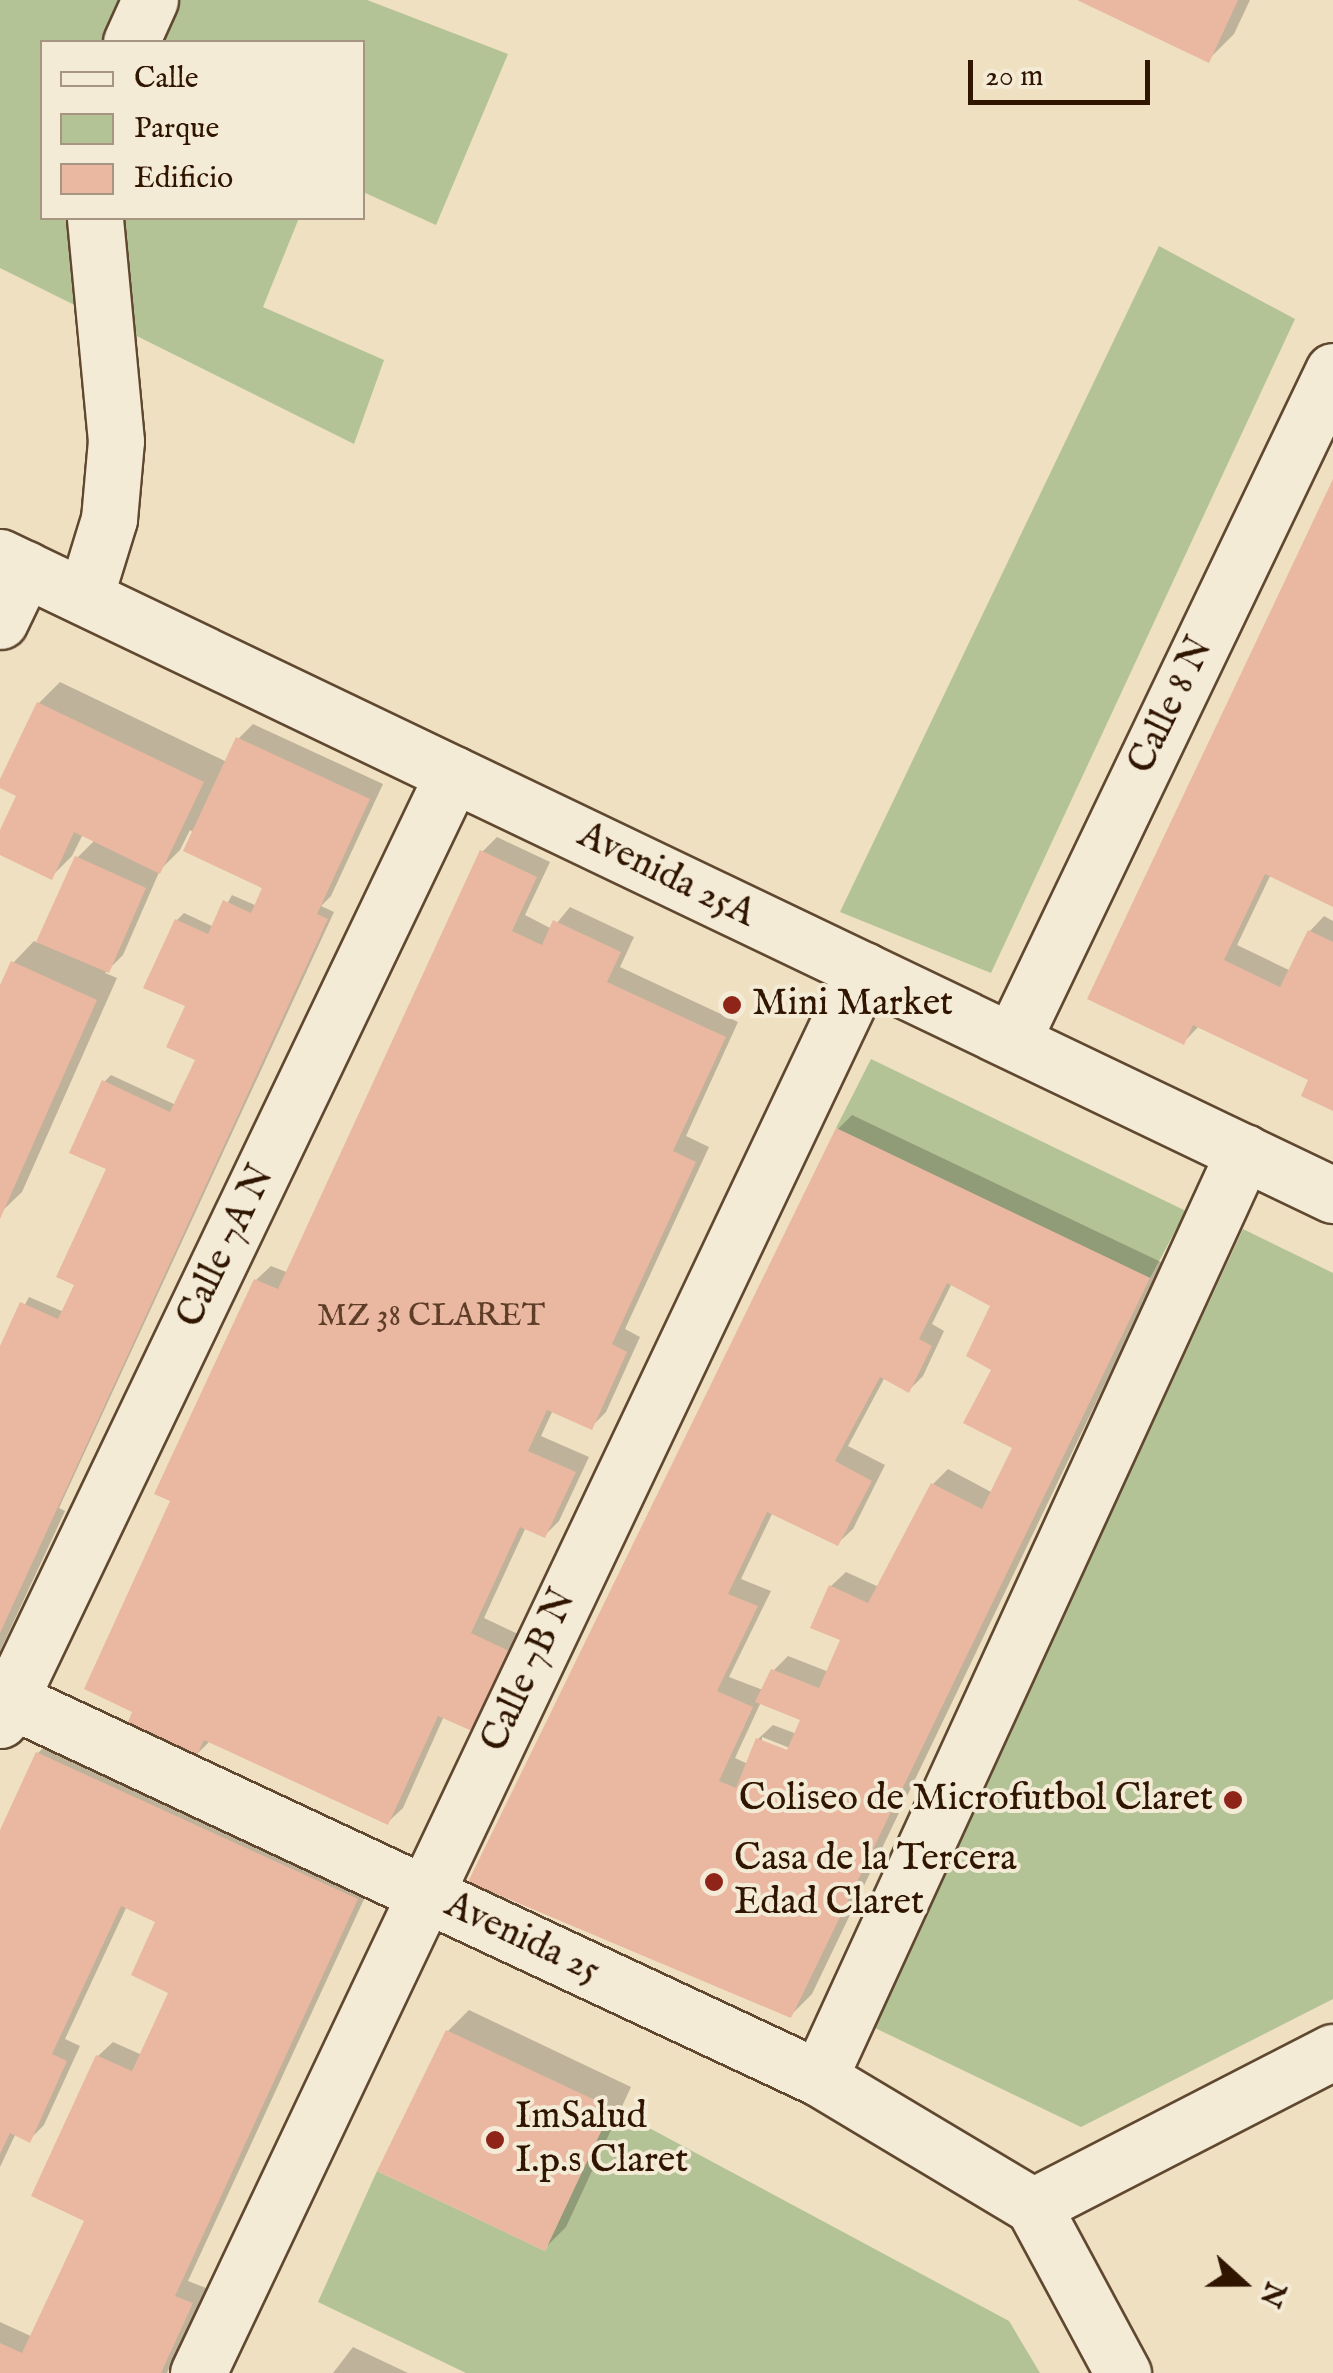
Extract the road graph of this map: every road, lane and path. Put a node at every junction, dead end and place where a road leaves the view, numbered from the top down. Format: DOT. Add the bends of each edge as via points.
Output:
graph roads {
  1 [pos="150,0"];
  2 [pos="132,40"];
  3 [pos="95,220"];
  4 [pos="1333,370"];
  5 [pos="12,563"];
  6 [pos="86,597"];
  7 [pos="0,621"];
  8 [pos="454,774"];
  9 [pos="864,970"];
  10 [pos="1012,1041"];
  11 [pos="1244,1152"];
  12 [pos="1333,1195"];
  13 [pos="3,1705"];
  14 [pos="424,1893"];
  15 [pos="1333,2052"];
  16 [pos="819,2078"];
  17 [pos="1033,2206"];
  18 [pos="198,2373"];
  19 [pos="1123,2373"];
  1 -- 2 [label="street"];
  3 -- 6 [label="street" via="116,441 109,519"];
  4 -- 10 [label="street, Calle 8 N"];
  5 -- 6 [label="street, Avenida 25A"];
  5 -- 7 [label="street"];
  6 -- 8 [label="street, Avenida 25A"];
  8 -- 9 [label="street, Avenida 25A"];
  8 -- 13 [label="street, Calle 7A N"];
  9 -- 10 [label="street, Avenida 25A"];
  9 -- 14 [label="street, Calle 7B N"];
  10 -- 11 [label="street, Avenida 25A"];
  11 -- 12 [label="street, Avenida 25A"];
  11 -- 16 [label="street"];
  13 -- 14 [label="street, Avenida 25"];
  14 -- 16 [label="street, Avenida 25"];
  14 -- 18 [label="street, Calle 7B N"];
  15 -- 17 [label="street"];
  16 -- 17 [label="street, Avenida 25"];
  17 -- 19 [label="street"];
}
